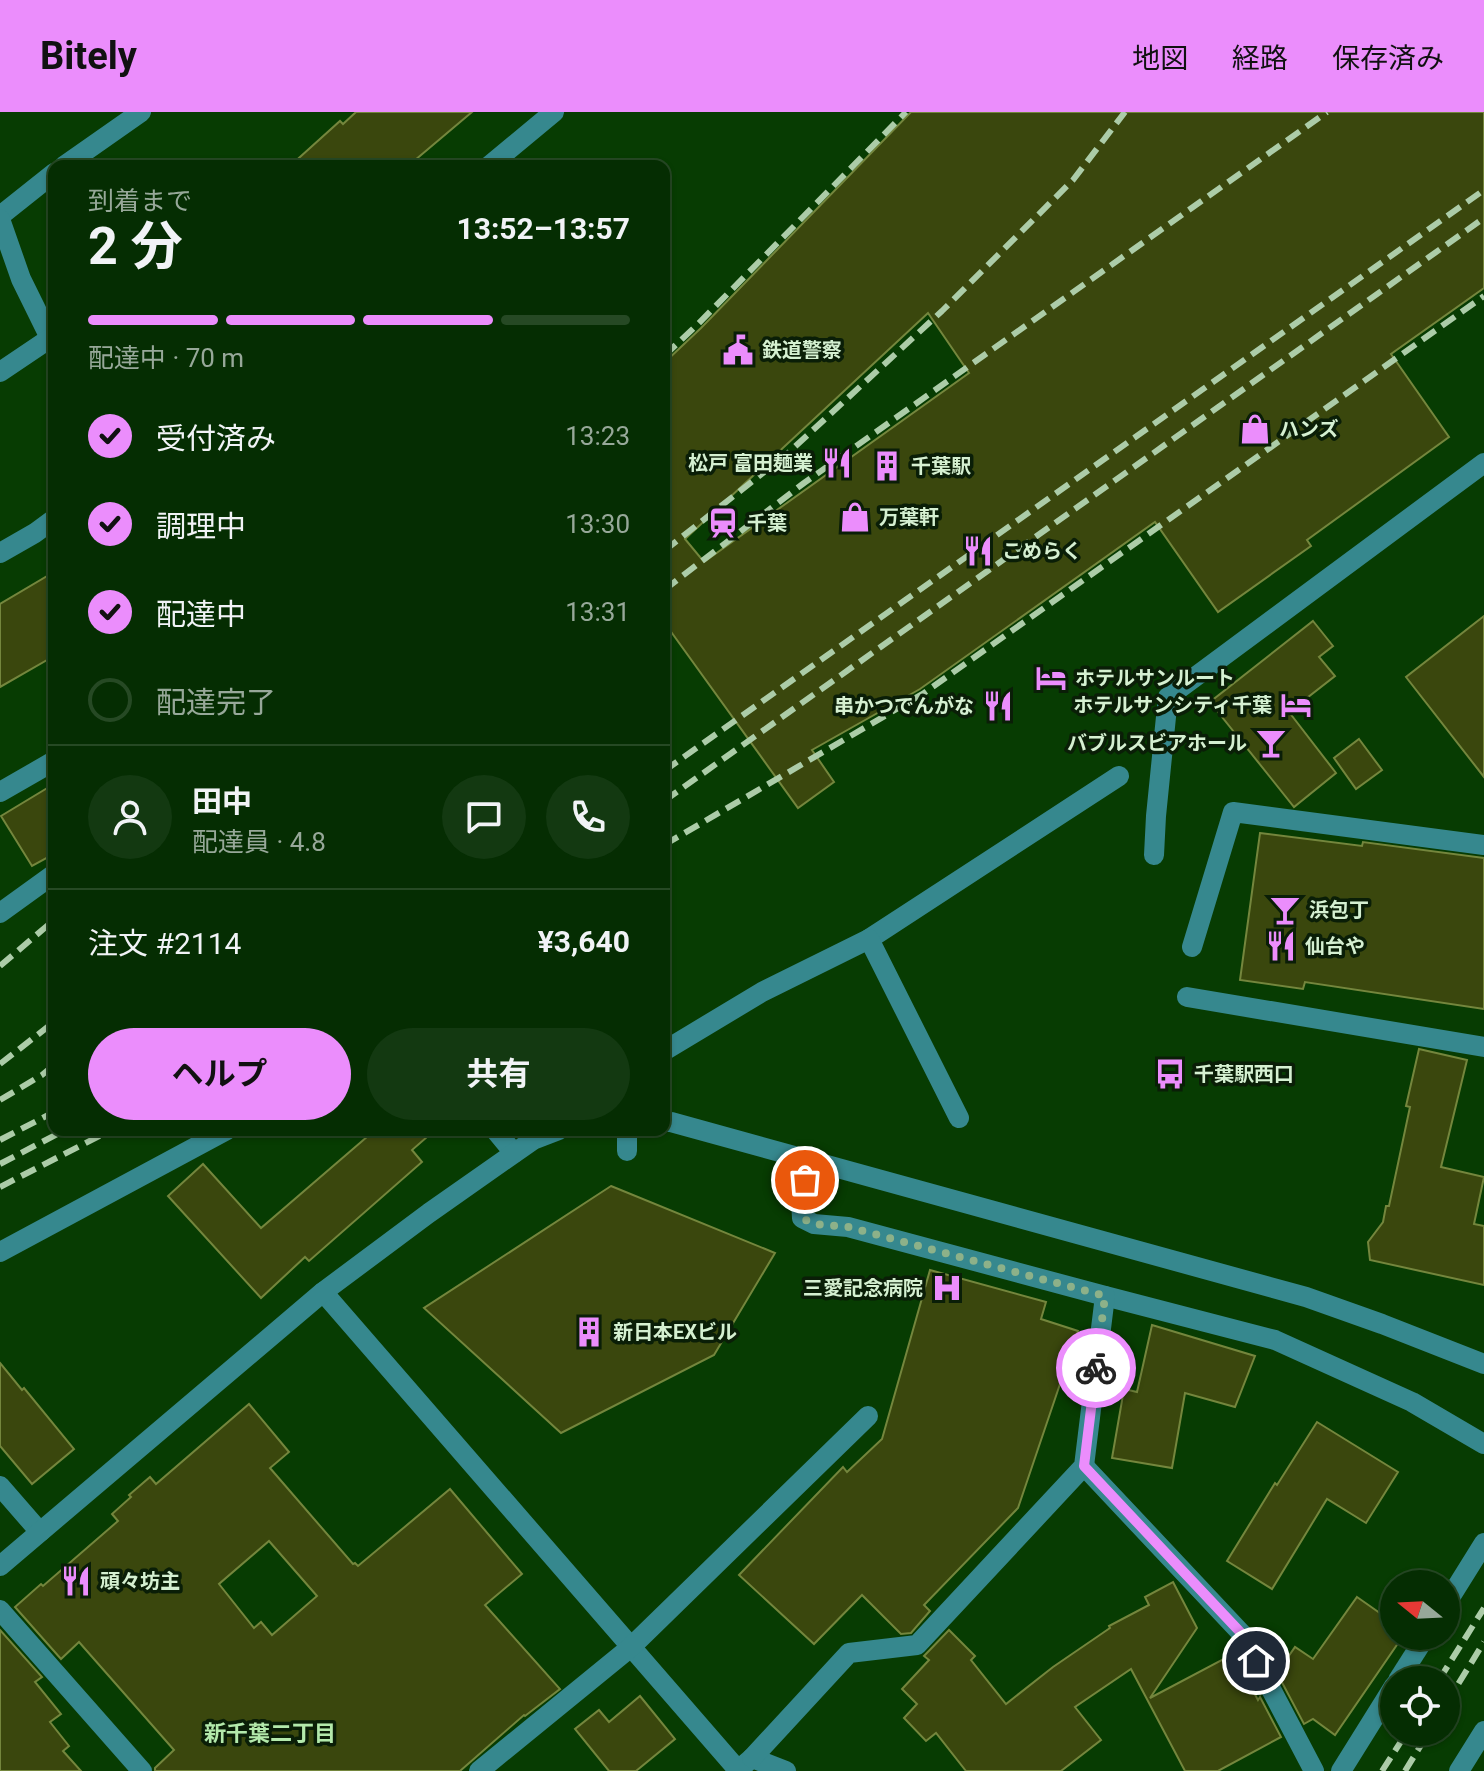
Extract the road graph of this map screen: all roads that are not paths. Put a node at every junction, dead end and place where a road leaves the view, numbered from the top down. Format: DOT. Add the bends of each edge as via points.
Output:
graph roads {
  1 [pos="141,112"];
  2 [pos="554,112"];
  3 [pos="73,160"];
  4 [pos="496,160"];
  5 [pos="48,178"];
  6 [pos="0,218"];
  7 [pos="48,334"];
  8 [pos="48,344"];
  9 [pos="0,372"];
  10 [pos="1484,463"];
  11 [pos="48,523"];
  12 [pos="0,553"];
  13 [pos="48,764"];
  14 [pos="1119,776"];
  15 [pos="0,792"];
  16 [pos="1484,845"];
  17 [pos="1154,855"];
  18 [pos="48,878"];
  19 [pos="0,913"];
  20 [pos="869,939"];
  21 [pos="1192,947"];
  22 [pos="1187,997"];
  23 [pos="670,1047"];
  24 [pos="1484,1047"];
  25 [pos="959,1118"];
  26 [pos="670,1122"];
  27 [pos="216,1136"];
  28 [pos="500,1136"];
  29 [pos="543,1136"];
  30 [pos="627,1136"];
  31 [pos="627,1151"];
  32 [pos="514,1153"];
  33 [pos="810,1160"];
  34 [pos="0,1252"];
  35 [pos="323,1292"];
  36 [pos="1105,1296"];
  37 [pos="1484,1364"];
  38 [pos="868,1416"];
  39 [pos="1484,1444"];
  40 [pos="1084,1466"];
  41 [pos="0,1486"];
  42 [pos="40,1532"];
  43 [pos="1484,1543"];
  44 [pos="0,1566"];
  45 [pos="1460,1582"];
  46 [pos="0,1610"];
  47 [pos="631,1647"];
  48 [pos="1380,1708"];
  49 [pos="1484,1731"];
  50 [pos="743,1766"];
  51 [pos="142,1771"];
  52 [pos="479,1771"];
  53 [pos="786,1771"];
  54 [pos="1314,1771"];
  55 [pos="1341,1771"];
  56 [pos="1459,1771"];
  1 -- 3 [label="street"];
  2 -- 4 [label="street"];
  5 -- 6 [label="street"];
  6 -- 7 [label="street"];
  8 -- 9 [label="street"];
  10 -- 17 [label="street" via="1168,697"];
  11 -- 12 [label="street"];
  13 -- 15 [label="street"];
  14 -- 20 [label="street"];
  16 -- 21 [label="street" via="1233,812"];
  18 -- 19 [label="street"];
  20 -- 23 [label="street" via="762,992"];
  20 -- 25 [label="street"];
  22 -- 24 [label="street"];
  26 -- 33 [label="street"];
  27 -- 34 [label="street"];
  28 -- 32 [label="street"];
  29 -- 32 [label="street"];
  30 -- 31 [label="street"];
  32 -- 35 [label="street"];
  33 -- 36 [label="street" via="802,1218 814,1224 848,1227"];
  33 -- 37 [label="street" via="1306,1297"];
  35 -- 42 [label="street"];
  35 -- 47 [label="street"];
  36 -- 39 [label="street" via="1275,1340 1412,1402"];
  36 -- 40 [label="street"];
  38 -- 47 [label="street"];
  40 -- 50 [label="street" via="917,1645 849,1653"];
  40 -- 54 [label="street" via="1242,1634"];
  41 -- 42 [label="street"];
  42 -- 44 [label="street"];
  43 -- 45 [label="street"];
  46 -- 51 [label="street"];
  47 -- 50 [label="street"];
  47 -- 52 [label="street"];
  48 -- 55 [label="street"];
  49 -- 56 [label="street"];
  50 -- 53 [label="street"];
}
